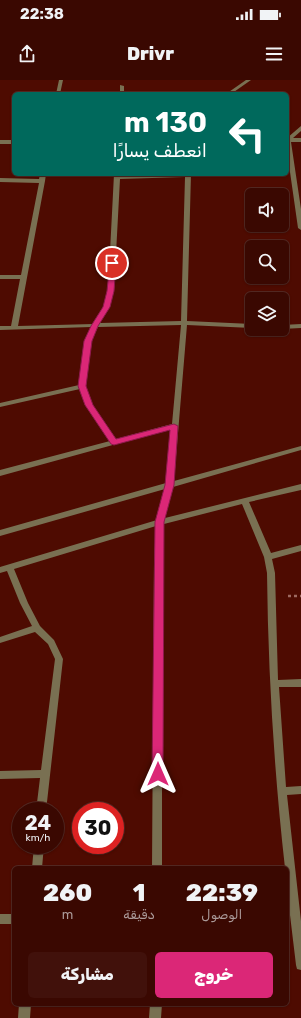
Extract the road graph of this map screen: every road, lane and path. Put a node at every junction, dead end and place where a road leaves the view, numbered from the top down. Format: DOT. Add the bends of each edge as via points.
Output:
graph roads {
  1 [pos="60,80"];
  2 [pos="249,80"];
  3 [pos="122,86"];
  4 [pos="58,92"];
  5 [pos="122,92"];
  6 [pos="231,92"];
  7 [pos="301,128"];
  8 [pos="289,138"];
  9 [pos="289,140"];
  10 [pos="301,140"];
  11 [pos="0,142"];
  12 [pos="12,142"];
  13 [pos="289,153"];
  14 [pos="117,176"];
  15 [pos="188,176"];
  16 [pos="43,177"];
  17 [pos="0,180"];
  18 [pos="301,228"];
  19 [pos="0,277"];
  20 [pos="23,277"];
  21 [pos="184,323"];
  22 [pos="95,326"];
  23 [pos="245,326"];
  24 [pos="301,326"];
  25 [pos="289,327"];
  26 [pos="0,328"];
  27 [pos="14,328"];
  28 [pos="82,386"];
  29 [pos="0,405"];
  30 [pos="174,426"];
  31 [pos="114,442"];
  32 [pos="301,448"];
  33 [pos="0,474"];
  34 [pos="170,485"];
  35 [pos="301,487"];
  36 [pos="245,501"];
  37 [pos="160,522"];
  38 [pos="0,533"];
  39 [pos="301,548"];
  40 [pos="268,557"];
  41 [pos="10,567"];
  42 [pos="0,570"];
  43 [pos="37,628"];
  44 [pos="0,640"];
  45 [pos="301,683"];
  46 [pos="275,684"];
  47 [pos="45,774"];
  48 [pos="0,775"];
  49 [pos="301,790"];
  50 [pos="282,791"];
  51 [pos="43,802"];
  52 [pos="38,854"];
  53 [pos="37,866"];
  54 [pos="157,866"];
  55 [pos="0,919"];
  56 [pos="12,919"];
  57 [pos="295,922"];
  58 [pos="301,965"];
  59 [pos="25,1006"];
  60 [pos="156,1006"];
  61 [pos="24,1018"];
  62 [pos="155,1018"];
  1 -- 4 [label="street"];
  2 -- 6 [label="street"];
  3 -- 5 [label="street"];
  7 -- 8 [label="street"];
  9 -- 10 [label="street"];
  11 -- 12 [label="street"];
  13 -- 18 [label="street"];
  14 -- 22 [label="street" via="111,291 106,307"];
  15 -- 21 [label="street"];
  16 -- 17 [label="street"];
  16 -- 20 [label="street"];
  19 -- 20 [label="street"];
  20 -- 27 [label="street"];
  21 -- 22 [label="street"];
  21 -- 23 [label="street"];
  21 -- 30 [label="street"];
  22 -- 27 [label="street"];
  22 -- 28 [label="street" via="88,341"];
  24 -- 25 [label="street"];
  26 -- 27 [label="street"];
  28 -- 29 [label="street"];
  28 -- 31 [label="street" via="89,405"];
  30 -- 31 [label="street"];
  30 -- 34 [label="street"];
  31 -- 33 [label="street"];
  32 -- 34 [label="street"];
  34 -- 37 [label="street"];
  34 -- 38 [label="street"];
  35 -- 36 [label="street"];
  36 -- 37 [label="street"];
  36 -- 40 [label="street"];
  37 -- 41 [label="street"];
  37 -- 54 [label="street"];
  39 -- 40 [label="street"];
  40 -- 46 [label="street" via="272,574"];
  41 -- 42 [label="street"];
  41 -- 43 [label="street"];
  43 -- 44 [label="street"];
  43 -- 47 [label="street" via="51,642 58,659"];
  45 -- 46 [label="street"];
  46 -- 50 [label="street"];
  47 -- 48 [label="street"];
  47 -- 51 [label="street"];
  49 -- 50 [label="street"];
  50 -- 57 [label="street"];
  52 -- 53 [label="street"];
  55 -- 56 [label="street"];
  57 -- 58 [label="street"];
  59 -- 61 [label="street"];
  60 -- 62 [label="street"];
}
